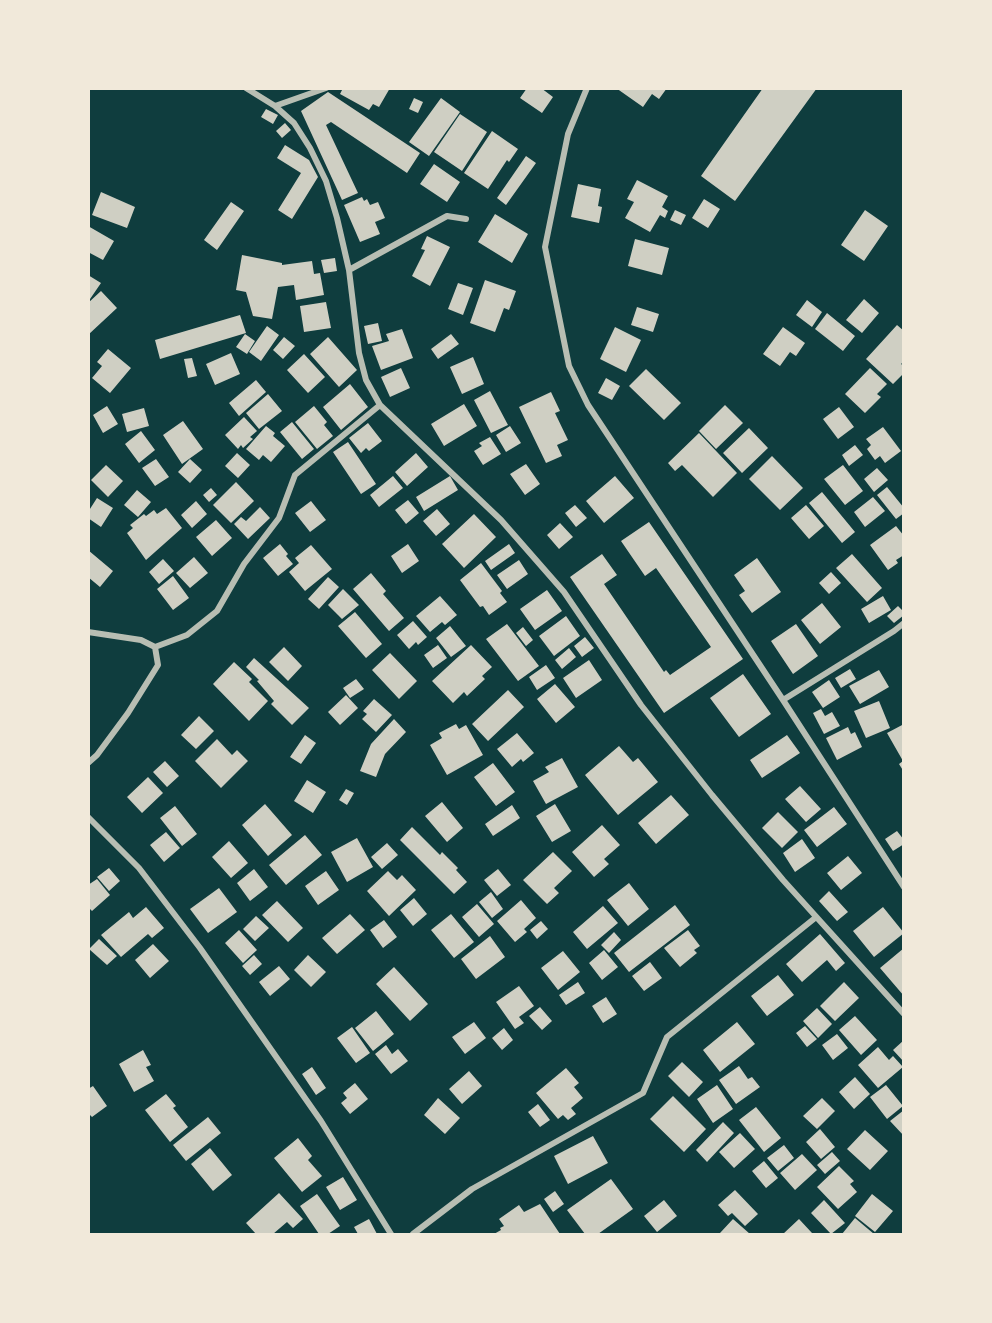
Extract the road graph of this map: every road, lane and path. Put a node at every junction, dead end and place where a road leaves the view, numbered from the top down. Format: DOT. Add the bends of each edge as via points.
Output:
graph roads {
  1 [pos="246,88"];
  2 [pos="326,88"];
  3 [pos="587,88"];
  4 [pos="275,106"];
  5 [pos="466,219"];
  6 [pos="349,270"];
  7 [pos="380,405"];
  8 [pos="903,623"];
  9 [pos="88,632"];
  10 [pos="155,647"];
  11 [pos="783,700"];
  12 [pos="88,763"];
  13 [pos="88,817"];
  14 [pos="903,887"];
  15 [pos="815,918"];
  16 [pos="903,1014"];
  17 [pos="391,1234"];
  18 [pos="413,1234"];
  1 -- 4 [label="street"];
  2 -- 4 [label="street"];
  3 -- 11 [label="street" via="568,134 545,247 569,366 588,405"];
  4 -- 6 [label="street" via="294,123 326,181"];
  5 -- 6 [label="street" via="447,216"];
  6 -- 7 [label="street" via="359,353 366,380"];
  7 -- 10 [label="street" via="296,475 279,518 244,564 217,611 187,635"];
  7 -- 15 [label="street" via="501,520 564,592 641,705"];
  8 -- 11 [label="street"];
  9 -- 10 [label="street" via="141,640"];
  10 -- 12 [label="street" via="158,665 128,713"];
  11 -- 14 [label="street"];
  13 -- 17 [label="street" via="139,868 200,948 321,1121"];
  15 -- 16 [label="street"];
  15 -- 18 [label="street" via="667,1037 643,1093 472,1190"];
}
